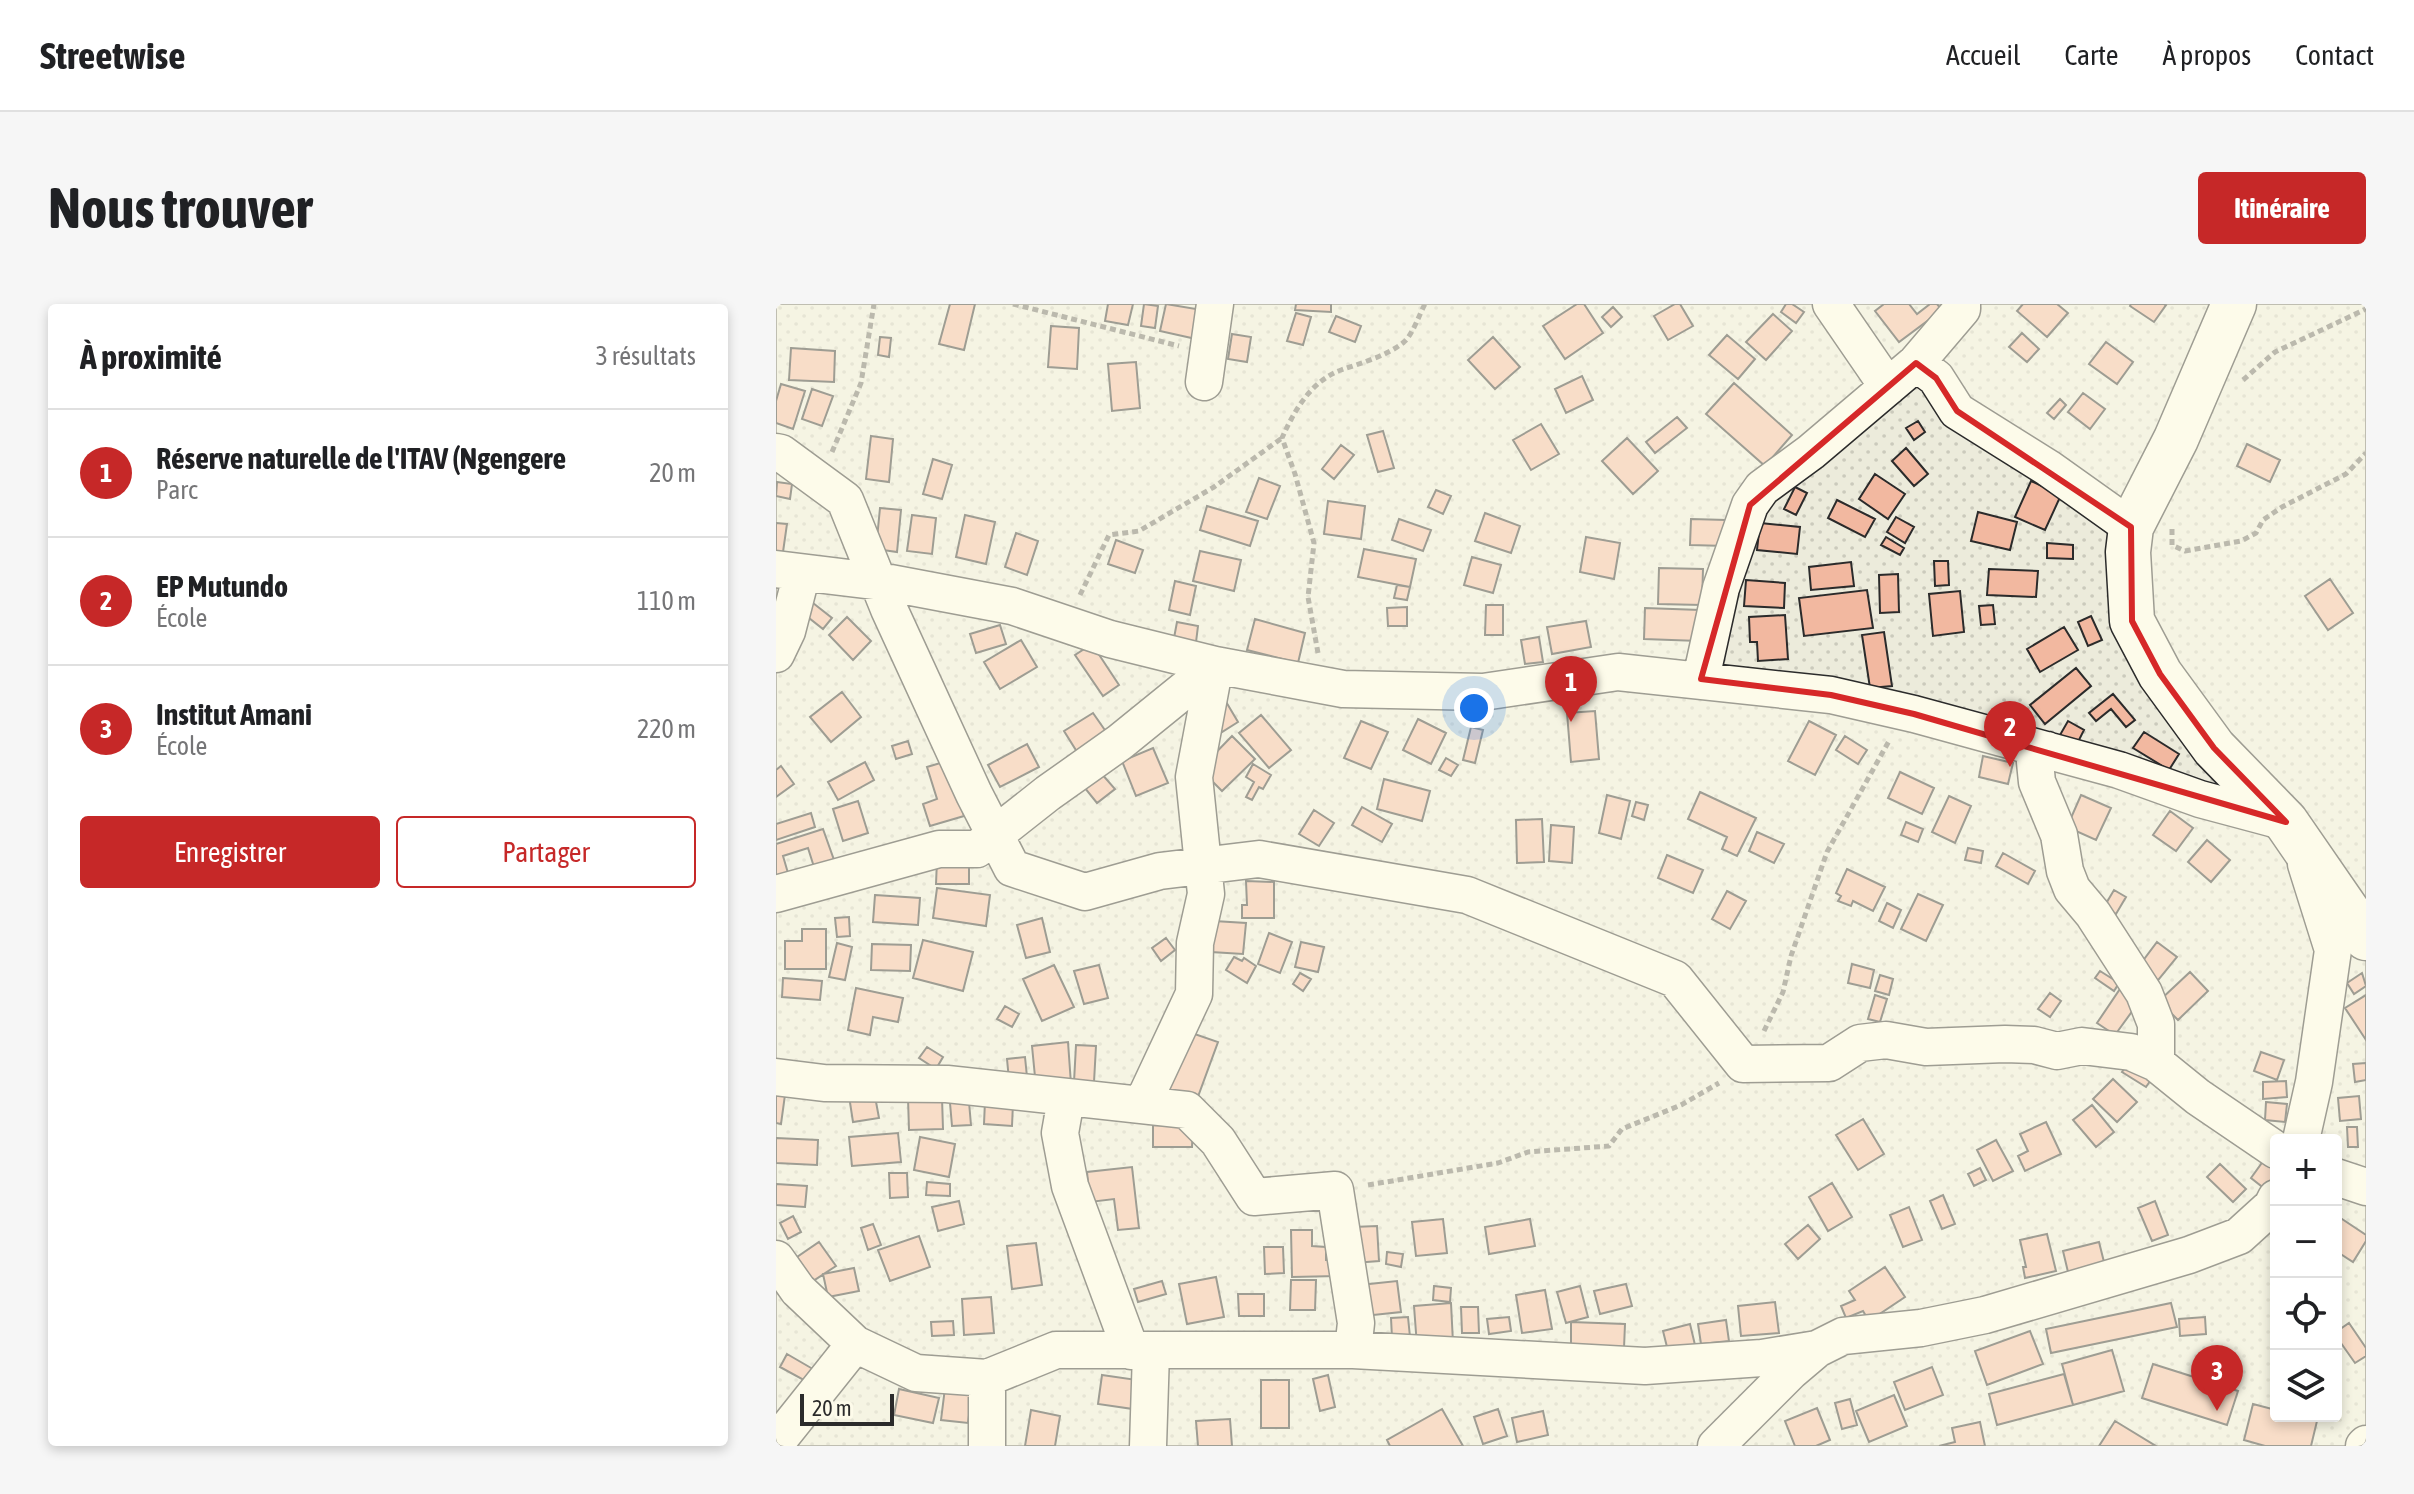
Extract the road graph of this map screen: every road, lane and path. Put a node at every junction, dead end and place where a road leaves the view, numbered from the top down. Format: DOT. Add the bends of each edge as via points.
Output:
graph roads {
  1 [pos="874,304"];
  2 [pos="1013,304"];
  3 [pos="1215,304"];
  4 [pos="1425,304"];
  5 [pos="1831,304"];
  6 [pos="1962,304"];
  7 [pos="2234,304"];
  8 [pos="2366,309"];
  9 [pos="1916,363"];
  10 [pos="1206,367"];
  11 [pos="2242,381"];
  12 [pos="1888,387"];
  13 [pos="1282,438"];
  14 [pos="776,452"];
  15 [pos="2366,453"];
  16 [pos="2156,474"];
  17 [pos="823,484"];
  18 [pos="2131,527"];
  19 [pos="789,571"];
  20 [pos="878,581"];
  21 [pos="1067,624"];
  22 [pos="776,654"];
  23 [pos="1215,665"];
  24 [pos="1701,679"];
  25 [pos="1320,685"];
  26 [pos="1888,708"];
  27 [pos="2047,750"];
  28 [pos="995,834"];
  29 [pos="2294,835"];
  30 [pos="1204,866"];
  31 [pos="776,894"];
  32 [pos="2366,938"];
  33 [pos="2156,1063"];
  34 [pos="1743,1064"];
  35 [pos="776,1077"];
  36 [pos="1066,1099"];
  37 [pos="1142,1105"];
  38 [pos="2302,1134"];
  39 [pos="2270,1146"];
  40 [pos="2342,1179"];
  41 [pos="2366,1187"];
  42 [pos="1335,1190"];
  43 [pos="2272,1206"];
  44 [pos="776,1259"];
  45 [pos="855,1344"];
  46 [pos="1817,1349"];
  47 [pos="1353,1350"];
  48 [pos="1141,1352"];
  49 [pos="987,1378"];
  50 [pos="776,1443"];
  51 [pos="987,1446"];
  52 [pos="1148,1446"];
  53 [pos="1716,1446"];
  1 -- 17 [label="path" via="861,383"];
  2 -- 10 [label="path" via="1128,335"];
  3 -- 10 [label="street"];
  4 -- 13 [label="path" via="1405,341 1315,386"];
  5 -- 12 [label="street"];
  6 -- 9 [label="street"];
  7 -- 16 [label="main road"];
  8 -- 11 [label="path" via="2275,352"];
  9 -- 12 [label="street"];
  9 -- 18 [label="street" via="1936,378 1957,411"];
  12 -- 24 [label="street" via="1762,488 1750,505 1721,588"];
  13 -- 21 [label="path" via="1214,487 1139,531 1109,535"];
  13 -- 25 [label="path" via="1314,543 1308,597"];
  14 -- 17 [label="street"];
  15 -- 16 [label="path" via="2346,474 2263,520 2256,533 2241,541 2185,551 2172,545 2173,531"];
  16 -- 18 [label="main road"];
  17 -- 20 [label="street" via="845,500"];
  18 -- 29 [label="main road" via="2132,621 2160,674 2214,748"];
  19 -- 20 [label="street"];
  19 -- 22 [label="street" via="787,631"];
  20 -- 21 [label="street" via="1012,606"];
  20 -- 28 [label="street"];
  21 -- 23 [label="street"];
  23 -- 25 [label="street"];
  23 -- 28 [label="street"];
  23 -- 30 [label="street" via="1194,777"];
  24 -- 25 [label="street" via="1618,672 1483,692"];
  24 -- 26 [label="street" via="1831,695"];
  26 -- 27 [label="street"];
  26 -- 34 [label="path" via="1892,734 1827,852 1783,992 1756,1049"];
  27 -- 29 [label="street" via="2119,770"];
  27 -- 33 [label="street" via="2035,762 2037,782 2059,835 2065,871 2144,993 2156,1024"];
  28 -- 30 [label="street" via="1012,868 1085,892 1160,871"];
  28 -- 31 [label="street" via="977,849 939,849"];
  29 -- 32 [label="main road"];
  29 -- 38 [label="street" via="2333,950"];
  30 -- 34 [label="street" via="1259,859 1467,895 1675,979"];
  30 -- 37 [label="street" via="1206,894 1195,943 1194,994"];
  33 -- 34 [label="street" via="2131,1052 2097,1047 1926,1047 1886,1040 1860,1043 1829,1063"];
  33 -- 39 [label="street"];
  34 -- 42 [label="path" via="1681,1105 1622,1129 1609,1146 1528,1152 1498,1163"];
  35 -- 36 [label="street" via="824,1083 947,1084"];
  36 -- 37 [label="street"];
  36 -- 48 [label="street" via="1060,1133 1070,1186"];
  37 -- 42 [label="street" via="1187,1110 1218,1141 1254,1197"];
  40 -- 41 [label="street"];
  42 -- 47 [label="street" via="1356,1323"];
  43 -- 46 [label="street" via="2239,1236 2189,1255 1985,1315 1843,1336"];
  44 -- 45 [label="street" via="798,1290"];
  45 -- 49 [label="street" via="916,1373"];
  45 -- 50 [label="street"];
  46 -- 47 [label="street" via="1645,1366"];
  46 -- 53 [label="street"];
  47 -- 48 [label="street"];
  48 -- 49 [label="street" via="1056,1350"];
  48 -- 52 [label="street"];
  49 -- 51 [label="street"];
}
